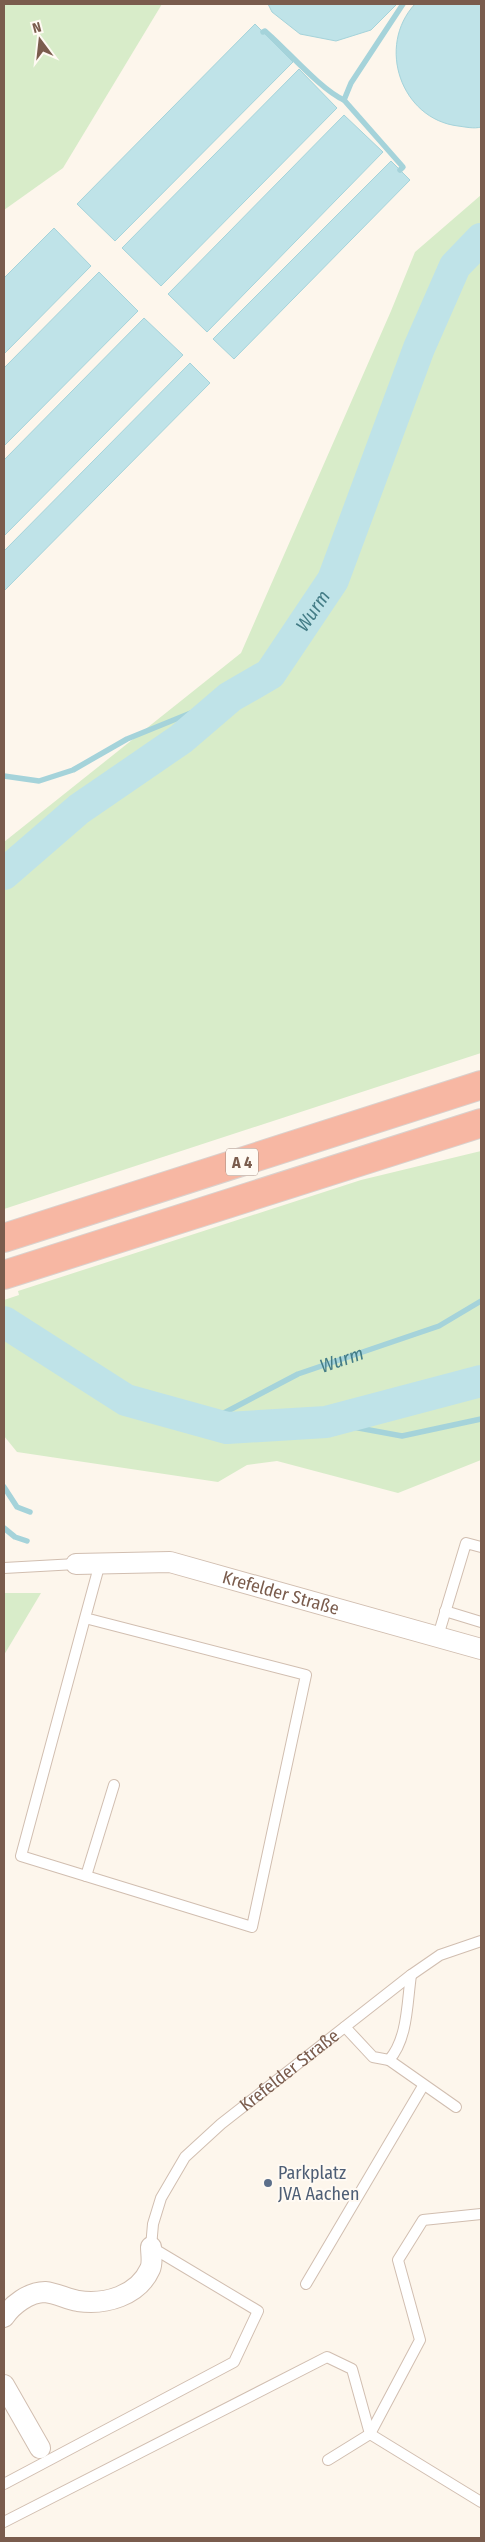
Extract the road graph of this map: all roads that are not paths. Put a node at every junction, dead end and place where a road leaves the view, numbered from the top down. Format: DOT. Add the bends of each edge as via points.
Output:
graph roads {
  1 [pos="481,1085"];
  2 [pos="481,1123"];
  3 [pos="4,1238"];
  4 [pos="8,1274"];
  5 [pos="481,1547"];
  6 [pos="100,1563"];
  7 [pos="76,1564"];
  8 [pos="4,1568"];
  9 [pos="445,1611"];
  10 [pos="85,1618"];
  11 [pos="481,1622"];
  12 [pos="438,1636"];
  13 [pos="481,1649"];
  14 [pos="114,1785"];
  15 [pos="86,1876"];
  16 [pos="481,1942"];
  17 [pos="411,1975"];
  18 [pos="345,2028"];
  19 [pos="389,2060"];
  20 [pos="424,2086"];
  21 [pos="456,2107"];
  22 [pos="481,2214"];
  23 [pos="151,2247"];
  24 [pos="306,2284"];
  25 [pos="4,2317"];
  26 [pos="4,2386"];
  27 [pos="370,2434"];
  28 [pos="40,2448"];
  29 [pos="328,2460"];
  30 [pos="4,2484"];
  31 [pos="481,2502"];
  32 [pos="4,2522"];
  1 -- 3 [label="highway, A 4"];
  2 -- 4 [label="highway, A 4"];
  5 -- 9 [label="lane" via="466,1543"];
  6 -- 7 [label="street, Krefelder Straße"];
  6 -- 10 [label="lane"];
  6 -- 12 [label="street, Krefelder Straße" via="170,1562"];
  7 -- 8 [label="lane"];
  9 -- 11 [label="lane"];
  9 -- 12 [label="lane"];
  10 -- 15 [label="lane" via="21,1856"];
  10 -- 15 [label="lane" via="306,1675 252,1927"];
  12 -- 13 [label="street, Krefelder Straße"];
  14 -- 15 [label="lane"];
  16 -- 17 [label="lane, Krefelder Straße" via="440,1955"];
  17 -- 18 [label="lane, Krefelder Straße"];
  17 -- 19 [label="lane" via="403,2030 397,2051"];
  18 -- 19 [label="lane" via="373,2057"];
  18 -- 23 [label="lane, Krefelder Straße" via="221,2124 185,2157 161,2198 153,2224"];
  19 -- 20 [label="lane"];
  20 -- 21 [label="lane"];
  20 -- 24 [label="lane"];
  22 -- 27 [label="lane" via="423,2220 398,2260 420,2340"];
  23 -- 25 [label="street, Krefelder Straße" via="151,2268 141,2283 122,2297 79,2301 44,2292 22,2300"];
  23 -- 30 [label="lane" via="258,2311 234,2362"];
  26 -- 28 [label="street"];
  27 -- 29 [label="lane"];
  27 -- 31 [label="lane"];
  27 -- 32 [label="lane" via="352,2369 327,2356"];
}
